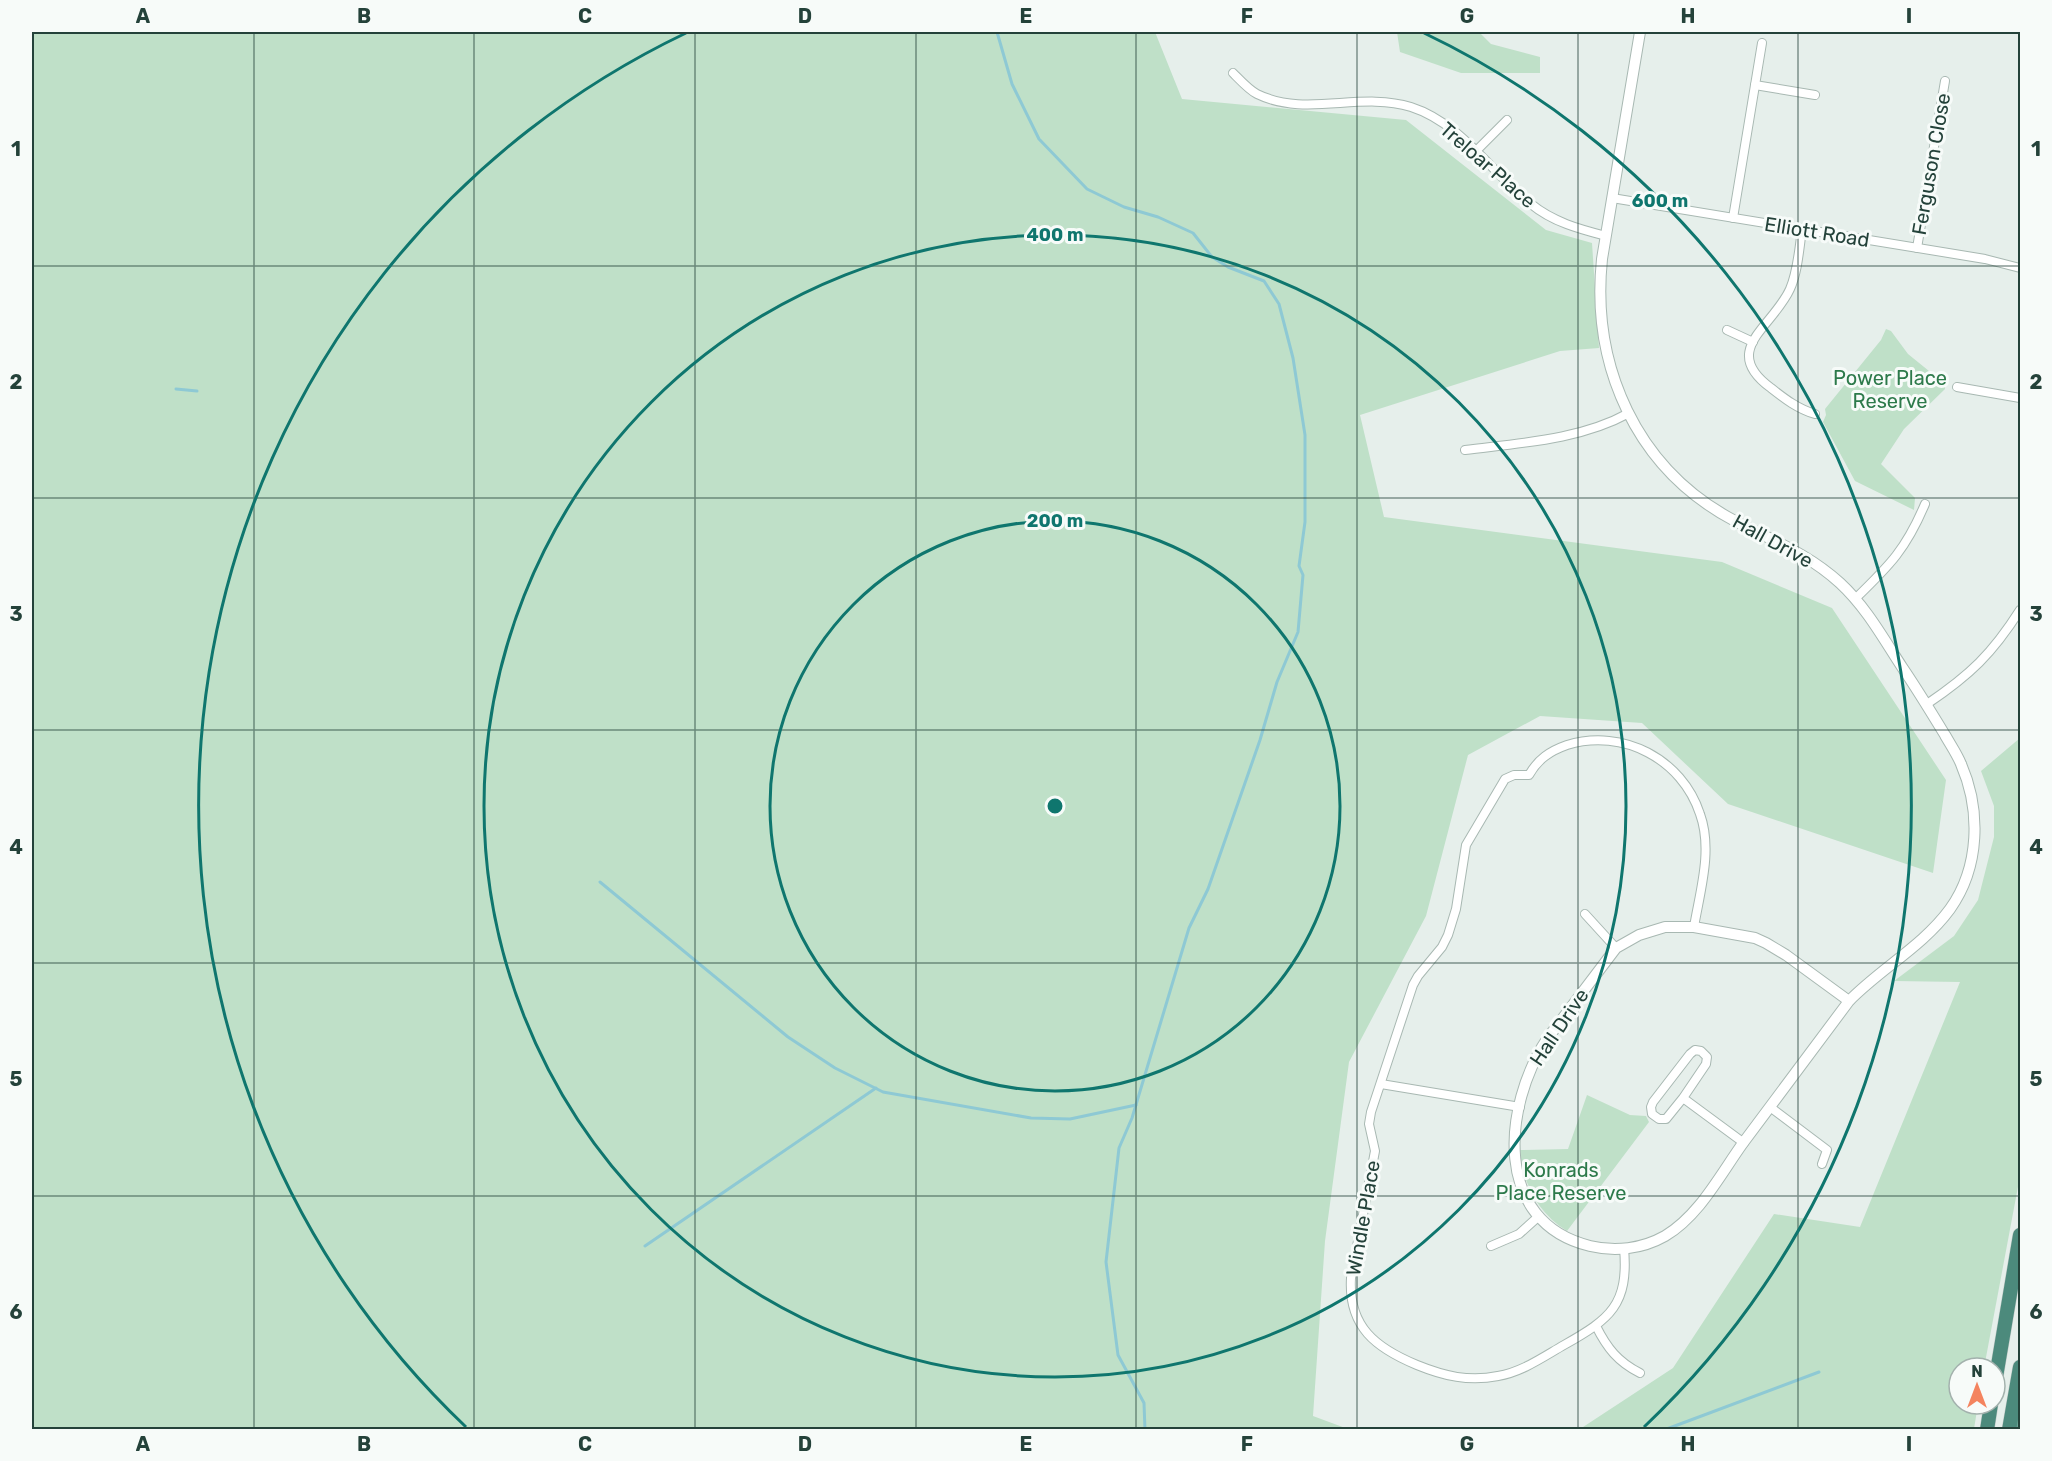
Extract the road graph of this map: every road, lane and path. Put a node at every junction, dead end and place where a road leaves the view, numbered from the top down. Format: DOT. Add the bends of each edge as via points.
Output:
graph roads {
  1 [pos="1640,32"];
  2 [pos="1762,43"];
  3 [pos="1233,74"];
  4 [pos="1945,81"];
  5 [pos="1755,85"];
  6 [pos="1815,95"];
  7 [pos="1507,120"];
  8 [pos="1476,151"];
  9 [pos="1612,198"];
  10 [pos="1733,218"];
  11 [pos="1803,230"];
  12 [pos="1606,236"];
  13 [pos="1917,248"];
  14 [pos="2020,268"];
  15 [pos="1727,330"];
  16 [pos="1753,342"];
  17 [pos="1957,387"];
  18 [pos="2020,398"];
  19 [pos="1629,413"];
  20 [pos="1815,414"];
  21 [pos="1465,450"];
  22 [pos="1924,504"];
  23 [pos="1856,598"];
  24 [pos="2020,610"];
  25 [pos="1926,704"];
  26 [pos="1585,914"];
  27 [pos="1694,927"];
  28 [pos="1616,948"];
  29 [pos="1849,1001"];
  30 [pos="1381,1084"];
  31 [pos="1683,1098"];
  32 [pos="1520,1107"];
  33 [pos="1770,1107"];
  34 [pos="1744,1143"];
  35 [pos="1822,1164"];
  36 [pos="1539,1216"];
  37 [pos="2020,1235"];
  38 [pos="1491,1246"];
  39 [pos="1624,1248"];
  40 [pos="1596,1326"];
  41 [pos="2000,1356"];
  42 [pos="1640,1373"];
  43 [pos="2020,1378"];
  44 [pos="2020,1410"];
  45 [pos="2009,1430"];
  46 [pos="2016,1430"];
  1 -- 9 [label="street, Hall Drive"];
  2 -- 5 [label="street"];
  3 -- 8 [label="street, Treloar Place" via="1256,94 1288,104 1375,101 1410,107 1441,122"];
  4 -- 13 [label="street, Ferguson Close"];
  5 -- 6 [label="street"];
  5 -- 10 [label="street"];
  7 -- 8 [label="street"];
  8 -- 12 [label="street, Treloar Place" via="1531,204 1552,218"];
  9 -- 10 [label="street, Elliott Road"];
  9 -- 12 [label="street, Hall Drive"];
  10 -- 11 [label="street, Elliott Road"];
  11 -- 13 [label="street, Elliott Road"];
  11 -- 16 [label="street" via="1791,287"];
  12 -- 19 [label="street, Hall Drive" via="1599,286 1602,328 1610,369"];
  13 -- 14 [label="street, Elliott Road"];
  15 -- 16 [label="street"];
  16 -- 20 [label="street" via="1748,358 1757,377 1800,410"];
  17 -- 18 [label="street"];
  19 -- 21 [label="street" via="1550,439"];
  19 -- 23 [label="street, Hall Drive" via="1665,467 1690,491 1735,521 1797,551"];
  22 -- 23 [label="street" via="1897,556"];
  23 -- 25 [label="street, Hall Drive"];
  24 -- 25 [label="street" via="1978,666"];
  25 -- 29 [label="street, Hall Drive" via="1961,762 1971,793 1975,827 1972,858 1964,884 1932,930"];
  26 -- 28 [label="street"];
  27 -- 28 [label="street, Hall Drive" via="1652,930"];
  27 -- 29 [label="street, Hall Drive" via="1766,943"];
  27 -- 30 [label="street, Windle Place" via="1705,861 1705,833 1686,785 1656,757 1631,745 1592,740 1553,751 1535,765 1529,776 1505,779 1468,838 1452,927 1413,985"];
  28 -- 32 [label="street, Hall Drive" via="1538,1052"];
  29 -- 33 [label="street, Hall Drive"];
  30 -- 32 [label="street"];
  30 -- 40 [label="street, Windle Place" via="1370,1118 1375,1151 1351,1288 1358,1320 1371,1339 1388,1352 1433,1371 1460,1378 1482,1378 1520,1370"];
  31 -- 31 [label="street" via="1666,1119 1652,1114 1653,1102 1690,1054 1701,1051 1707,1062"];
  31 -- 34 [label="street"];
  32 -- 36 [label="street, Hall Drive" via="1514,1140 1516,1172"];
  33 -- 34 [label="street, Hall Drive"];
  33 -- 35 [label="street" via="1827,1150"];
  34 -- 39 [label="street, Hall Drive" via="1682,1223 1654,1241"];
  36 -- 38 [label="street" via="1519,1234"];
  36 -- 39 [label="street, Hall Drive" via="1578,1243"];
  37 -- 41 [label="highway"];
  39 -- 40 [label="street, Windle Place" via="1620,1296"];
  40 -- 42 [label="street" via="1618,1360"];
  43 -- 45 [label="highway"];
  44 -- 46 [label="main road"];
}
